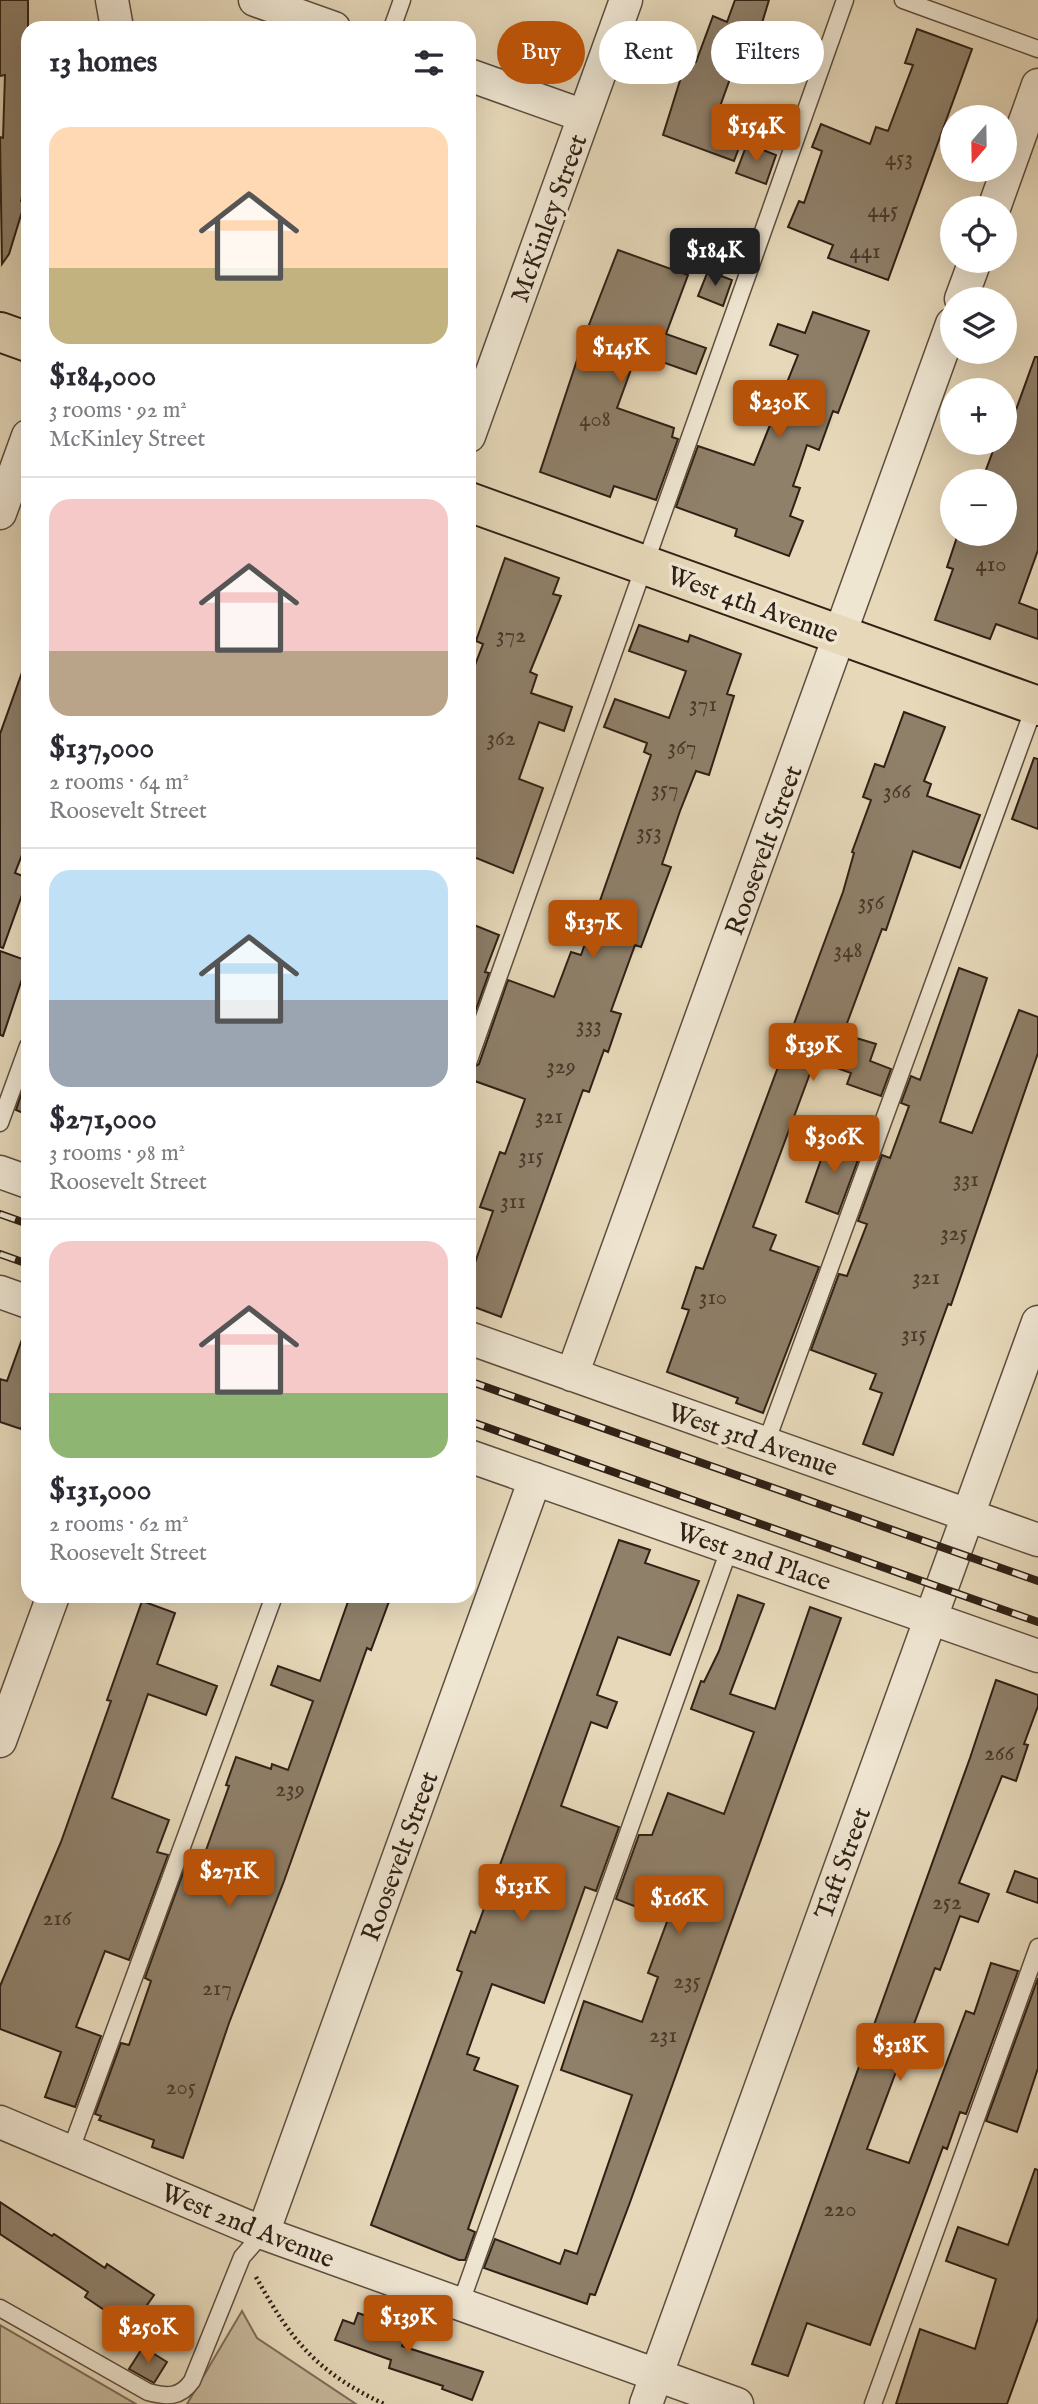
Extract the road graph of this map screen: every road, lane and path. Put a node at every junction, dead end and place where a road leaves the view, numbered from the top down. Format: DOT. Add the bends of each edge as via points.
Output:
graph roads {
  1 [pos="112,0"];
  2 [pos="255,0"];
  3 [pos="402,0"];
  4 [pos="626,0"];
  5 [pos="845,0"];
  6 [pos="903,0"];
  7 [pos="116,21"];
  8 [pos="314,21"];
  9 [pos="394,21"];
  10 [pos="1038,49"];
  11 [pos="476,77"];
  12 [pos="1038,85"];
  13 [pos="584,116"];
  14 [pos="998,196"];
  15 [pos="0,332"];
  16 [pos="21,340"];
  17 [pos="940,357"];
  18 [pos="476,417"];
  19 [pos="21,455"];
  20 [pos="476,504"];
  21 [pos="0,513"];
  22 [pos="644,564"];
  23 [pos="840,636"];
  24 [pos="1037,703"];
  25 [pos="476,1040"];
  26 [pos="21,1065"];
  27 [pos="0,1123"];
  28 [pos="0,1172"];
  29 [pos="21,1180"];
  30 [pos="0,1292"];
  31 [pos="21,1300"];
  32 [pos="1038,1322"];
  33 [pos="476,1341"];
  34 [pos="572,1375"];
  35 [pos="766,1443"];
  36 [pos="476,1458"];
  37 [pos="535,1479"];
  38 [pos="969,1515"];
  39 [pos="1038,1540"];
  40 [pos="730,1547"];
  41 [pos="50,1603"];
  42 [pos="271,1603"];
  43 [pos="931,1618"];
  44 [pos="1038,1656"];
  45 [pos="0,1741"];
  46 [pos="1038,1947"];
  47 [pos="0,2122"];
  48 [pos="71,2152"];
  49 [pos="262,2233"];
  50 [pos="254,2273"];
  51 [pos="460,2305"];
  52 [pos="0,2308"];
  53 [pos="657,2375"];
  54 [pos="384,2404"];
  55 [pos="646,2404"];
  56 [pos="737,2404"];
  57 [pos="873,2404"];
  1 -- 7 [label="street"];
  2 -- 8 [label="street"];
  3 -- 9 [label="lane"];
  4 -- 13 [label="street, McKinley Street"];
  5 -- 22 [label="lane"];
  6 -- 10 [label="lane"];
  11 -- 13 [label="street"];
  12 -- 14 [label="street"];
  13 -- 18 [label="street, McKinley Street"];
  15 -- 16 [label="main road"];
  17 -- 23 [label="street, Roosevelt Street"];
  19 -- 21 [label="street"];
  20 -- 22 [label="main road, West 4th Avenue"];
  22 -- 23 [label="main road, West 4th Avenue"];
  22 -- 25 [label="lane"];
  23 -- 24 [label="main road, West 4th Avenue"];
  23 -- 34 [label="street, Roosevelt Street"];
  24 -- 35 [label="lane"];
  26 -- 27 [label="lane"];
  28 -- 29 [label="street"];
  30 -- 31 [label="street"];
  32 -- 38 [label="street, Taft Street"];
  33 -- 34 [label="street, West 3rd Avenue"];
  34 -- 35 [label="street, West 3rd Avenue"];
  35 -- 38 [label="street, West 3rd Avenue"];
  36 -- 37 [label="street, West 2nd Place"];
  37 -- 40 [label="street, West 2nd Place"];
  37 -- 49 [label="street, Roosevelt Street"];
  38 -- 39 [label="street, West 3rd Avenue"];
  38 -- 43 [label="street, Taft Street"];
  40 -- 43 [label="street, West 2nd Place"];
  40 -- 51 [label="lane"];
  41 -- 45 [label="street"];
  42 -- 48 [label="lane"];
  43 -- 44 [label="street, West 2nd Place"];
  43 -- 53 [label="street, Taft Street"];
  46 -- 57 [label="lane"];
  47 -- 48 [label="street, West 2nd Avenue"];
  48 -- 49 [label="street, West 2nd Avenue"];
  49 -- 51 [label="street, West 2nd Avenue"];
  49 -- 52 [label="lane" via="242,2258 192,2382 175,2396 148,2392"];
  50 -- 54 [label="path" via="280,2320 310,2358"];
  51 -- 53 [label="street, West 2nd Avenue"];
  53 -- 55 [label="street, Taft Street"];
  53 -- 56 [label="street, West 2nd Avenue"];
}
